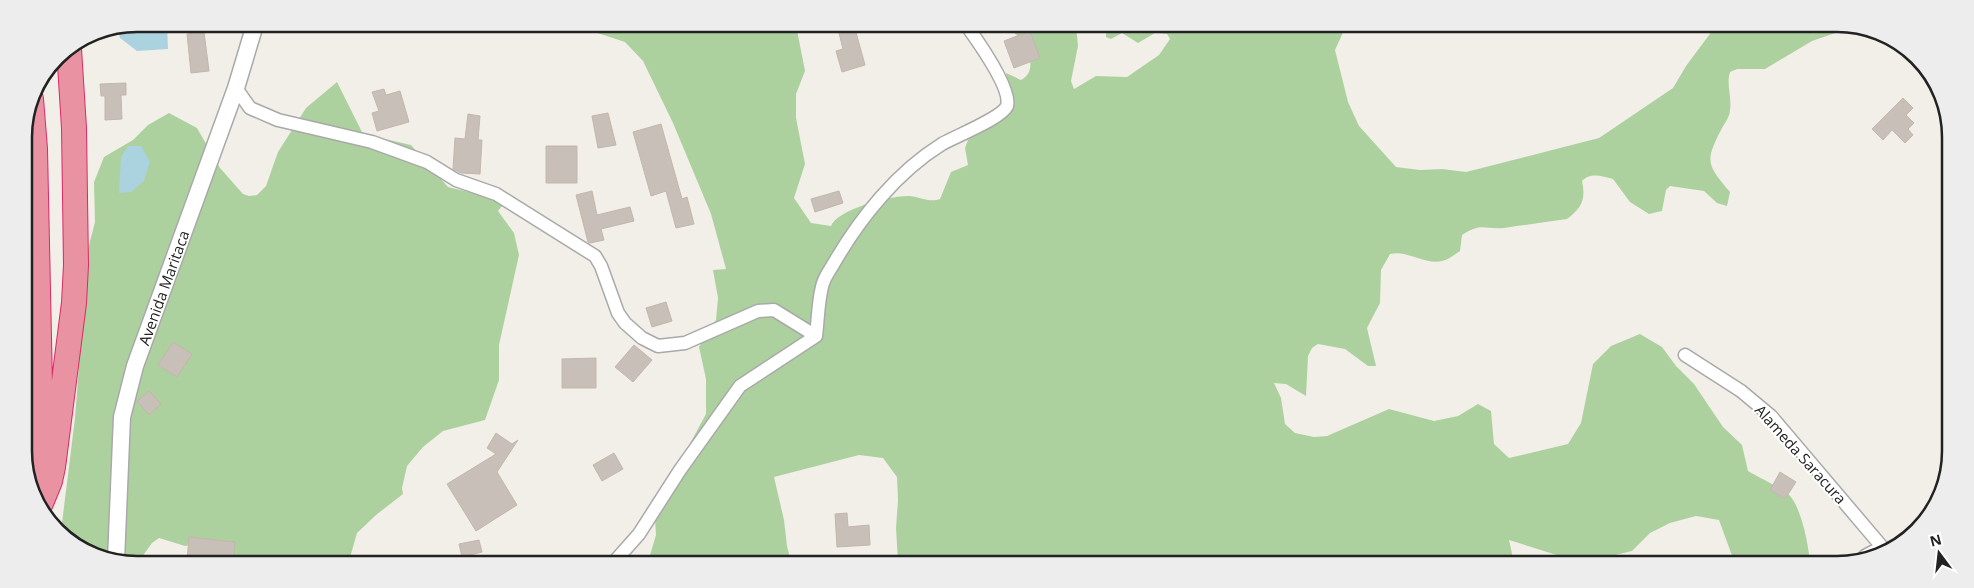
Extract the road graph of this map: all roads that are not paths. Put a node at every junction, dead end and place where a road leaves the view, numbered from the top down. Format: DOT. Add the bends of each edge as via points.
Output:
graph roads {
  1 [pos="253,32"];
  2 [pos="971,32"];
  3 [pos="70,57"];
  4 [pos="236,88"];
  5 [pos="33,128"];
  6 [pos="816,336"];
  7 [pos="1685,355"];
  8 [pos="37,478"];
  9 [pos="43,497"];
  10 [pos="1881,546"];
  11 [pos="116,553"];
  12 [pos="620,556"];
  1 -- 4 [label="street, Avenida Maritaca"];
  2 -- 6 [label="street" via="992,62 1006,95 1006,108 994,118 942,144 915,163 890,188 845,244 822,285"];
  3 -- 9 [label="highway" via="76,265 53,467"];
  4 -- 6 [label="street" via="245,103 256,111 294,125 399,151 427,162 456,180 496,194 595,256 618,313 642,338 658,346 685,343 758,311 774,310"];
  4 -- 11 [label="street, Avenida Maritaca" via="135,366 124,408"];
  5 -- 8 [label="highway" via="40,375"];
  6 -- 12 [label="street" via="740,386 639,534"];
  7 -- 10 [label="street, Alameda Saracura" via="1741,391 1771,416"];
}
